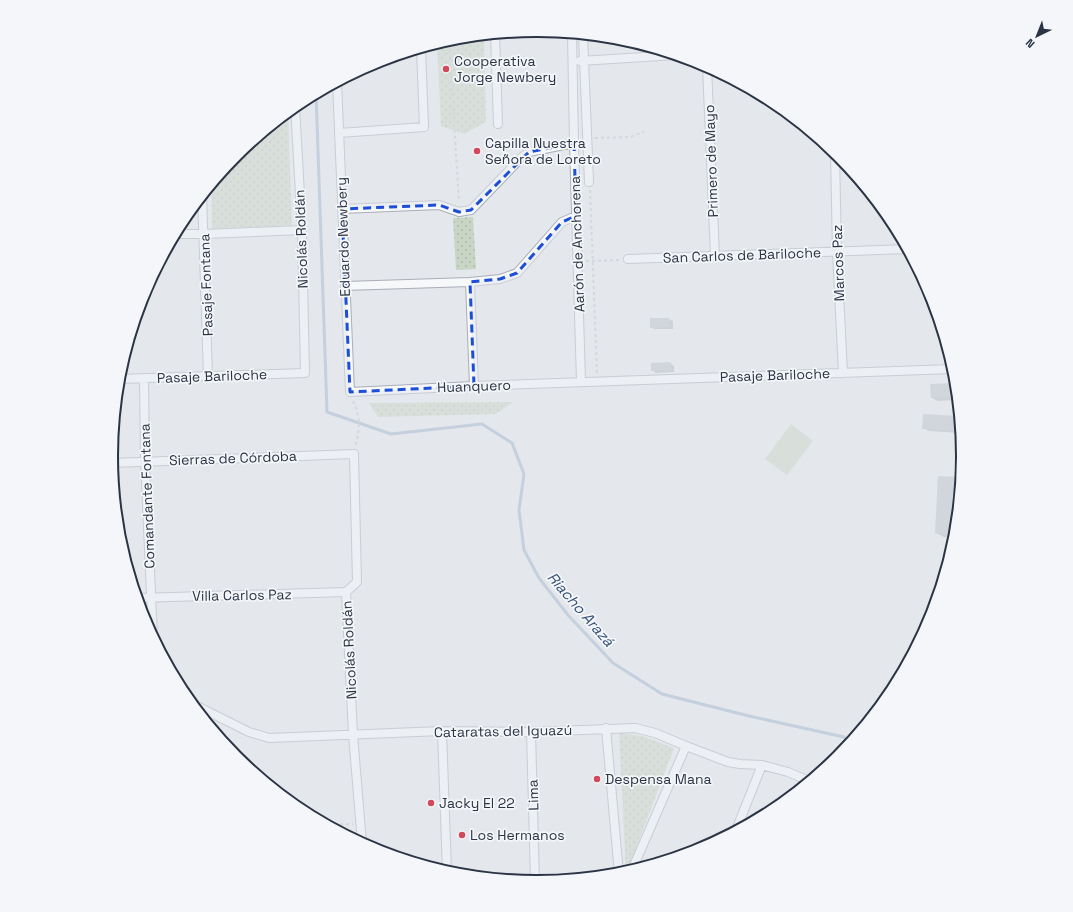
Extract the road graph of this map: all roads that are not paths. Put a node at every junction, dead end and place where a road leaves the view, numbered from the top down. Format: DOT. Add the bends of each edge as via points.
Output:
graph roads {
  1 [pos="572,39"];
  2 [pos="495,40"];
  3 [pos="583,40"];
  4 [pos="421,53"];
  5 [pos="661,56"];
  6 [pos="573,61"];
  7 [pos="584,61"];
  8 [pos="707,74"];
  9 [pos="337,87"];
  10 [pos="295,114"];
  11 [pos="498,124"];
  12 [pos="339,132"];
  13 [pos="574,143"];
  14 [pos="836,163"];
  15 [pos="589,182"];
  16 [pos="202,203"];
  17 [pos="342,209"];
  18 [pos="576,216"];
  19 [pos="302,230"];
  20 [pos="181,234"];
  21 [pos="204,234"];
  22 [pos="900,249"];
  23 [pos="837,252"];
  24 [pos="715,256"];
  25 [pos="628,260"];
  26 [pos="470,282"];
  27 [pos="345,286"];
  28 [pos="946,369"];
  29 [pos="305,373"];
  30 [pos="843,373"];
  31 [pos="208,376"];
  32 [pos="144,378"];
  33 [pos="125,379"];
  34 [pos="581,382"];
  35 [pos="598,382"];
  36 [pos="474,386"];
  37 [pos="350,392"];
  38 [pos="354,454"];
  39 [pos="145,461"];
  40 [pos="118,463"];
  41 [pos="346,592"];
  42 [pos="151,597"];
  43 [pos="142,598"];
  44 [pos="152,623"];
  45 [pos="202,709"];
  46 [pos="606,728"];
  47 [pos="442,731"];
  48 [pos="530,732"];
  49 [pos="353,735"];
  50 [pos="686,746"];
  51 [pos="762,765"];
  52 [pos="804,779"];
  53 [pos="739,823"];
  54 [pos="361,837"];
  55 [pos="635,863"];
  56 [pos="447,865"];
  57 [pos="618,867"];
  58 [pos="536,875"];
  1 -- 6 [label="street, Aarón de Anchorena"];
  2 -- 11 [label="street"];
  3 -- 7 [label="street"];
  4 -- 12 [label="street" via="424,127"];
  5 -- 7 [label="street"];
  6 -- 7 [label="street"];
  6 -- 13 [label="street, Aarón de Anchorena"];
  7 -- 15 [label="street"];
  8 -- 24 [label="street, Primero de Mayo"];
  9 -- 12 [label="street, Eduardo Newbery"];
  10 -- 19 [label="street, Nicolás Roldán"];
  12 -- 17 [label="street, Eduardo Newbery"];
  13 -- 17 [label="street" via="529,152 471,210 459,212 439,205"];
  13 -- 18 [label="street, Aarón de Anchorena"];
  14 -- 23 [label="street, Marcos Paz"];
  16 -- 21 [label="street, Pasaje Fontana"];
  17 -- 27 [label="street, Eduardo Newbery"];
  18 -- 26 [label="street" via="562,222 517,273 500,279"];
  18 -- 34 [label="street, Aarón de Anchorena"];
  19 -- 21 [label="street"];
  19 -- 29 [label="street, Nicolás Roldán"];
  20 -- 21 [label="street"];
  21 -- 31 [label="street, Pasaje Fontana"];
  22 -- 23 [label="street, San Carlos de Bariloche"];
  23 -- 24 [label="street, San Carlos de Bariloche"];
  23 -- 30 [label="street, Marcos Paz"];
  24 -- 25 [label="street, San Carlos de Bariloche"];
  26 -- 27 [label="street"];
  26 -- 36 [label="street"];
  27 -- 37 [label="street, Eduardo Newbery"];
  28 -- 30 [label="street, Pasaje Bariloche"];
  29 -- 31 [label="street, Pasaje Bariloche"];
  30 -- 35 [label="street, Pasaje Bariloche"];
  31 -- 32 [label="street, Pasaje Bariloche"];
  32 -- 33 [label="street, Pasaje Bariloche"];
  32 -- 39 [label="street, Comandante Fontana"];
  34 -- 35 [label="street, Huanquero"];
  34 -- 36 [label="street, Huanquero"];
  36 -- 37 [label="street, Huanquero"];
  38 -- 39 [label="street, Sierras de Córdoba"];
  38 -- 41 [label="street, Nicolás Roldán" via="357,582"];
  39 -- 40 [label="street, Sierras de Córdoba"];
  39 -- 42 [label="street, Comandante Fontana"];
  41 -- 42 [label="street, Villa Carlos Paz"];
  41 -- 49 [label="street, Nicolás Roldán"];
  42 -- 43 [label="street, Villa Carlos Paz"];
  42 -- 44 [label="street, Comandante Fontana"];
  45 -- 49 [label="street, Cataratas del Iguazú" via="249,732 269,738"];
  46 -- 48 [label="street, Cataratas del Iguazú"];
  46 -- 50 [label="street, Cataratas del Iguazú" via="635,728"];
  46 -- 57 [label="street"];
  47 -- 48 [label="street, Cataratas del Iguazú"];
  47 -- 49 [label="street, Cataratas del Iguazú"];
  47 -- 56 [label="street"];
  48 -- 58 [label="street, Lima"];
  49 -- 54 [label="street, Nicolás Roldán"];
  50 -- 51 [label="street, Cataratas del Iguazú" via="728,762"];
  50 -- 55 [label="street"];
  51 -- 52 [label="street, Cataratas del Iguazú"];
  51 -- 53 [label="street"];
}
